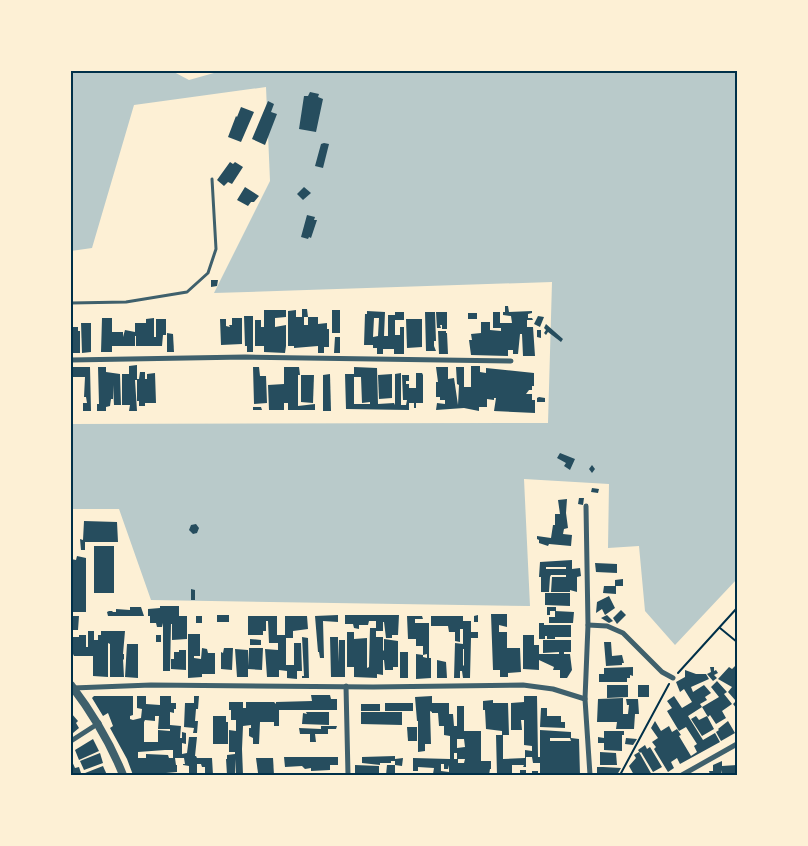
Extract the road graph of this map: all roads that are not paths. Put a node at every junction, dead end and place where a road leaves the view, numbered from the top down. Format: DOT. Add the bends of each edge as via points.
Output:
graph roads {
  1 [pos="212,179"];
  2 [pos="71,303"];
  3 [pos="71,360"];
  4 [pos="511,361"];
  5 [pos="586,506"];
  6 [pos="588,625"];
  7 [pos="673,678"];
  8 [pos="346,686"];
  9 [pos="72,687"];
  10 [pos="585,699"];
  11 [pos="99,723"];
  12 [pos="71,741"];
  13 [pos="737,744"];
  14 [pos="123,775"];
  15 [pos="348,775"];
  16 [pos="590,775"];
  17 [pos="682,775"];
  1 -- 2 [label="lane" via="216,249 208,273 187,292 126,302"];
  3 -- 4 [label="street" via="245,357"];
  5 -- 6 [label="street"];
  6 -- 7 [label="street" via="607,626 623,633 662,672"];
  6 -- 10 [label="street"];
  8 -- 9 [label="street"];
  8 -- 10 [label="street" via="523,685 553,689"];
  8 -- 15 [label="street"];
  9 -- 11 [label="street"];
  10 -- 16 [label="street"];
  11 -- 12 [label="street"];
  11 -- 14 [label="street"];
  13 -- 17 [label="street"];
}
